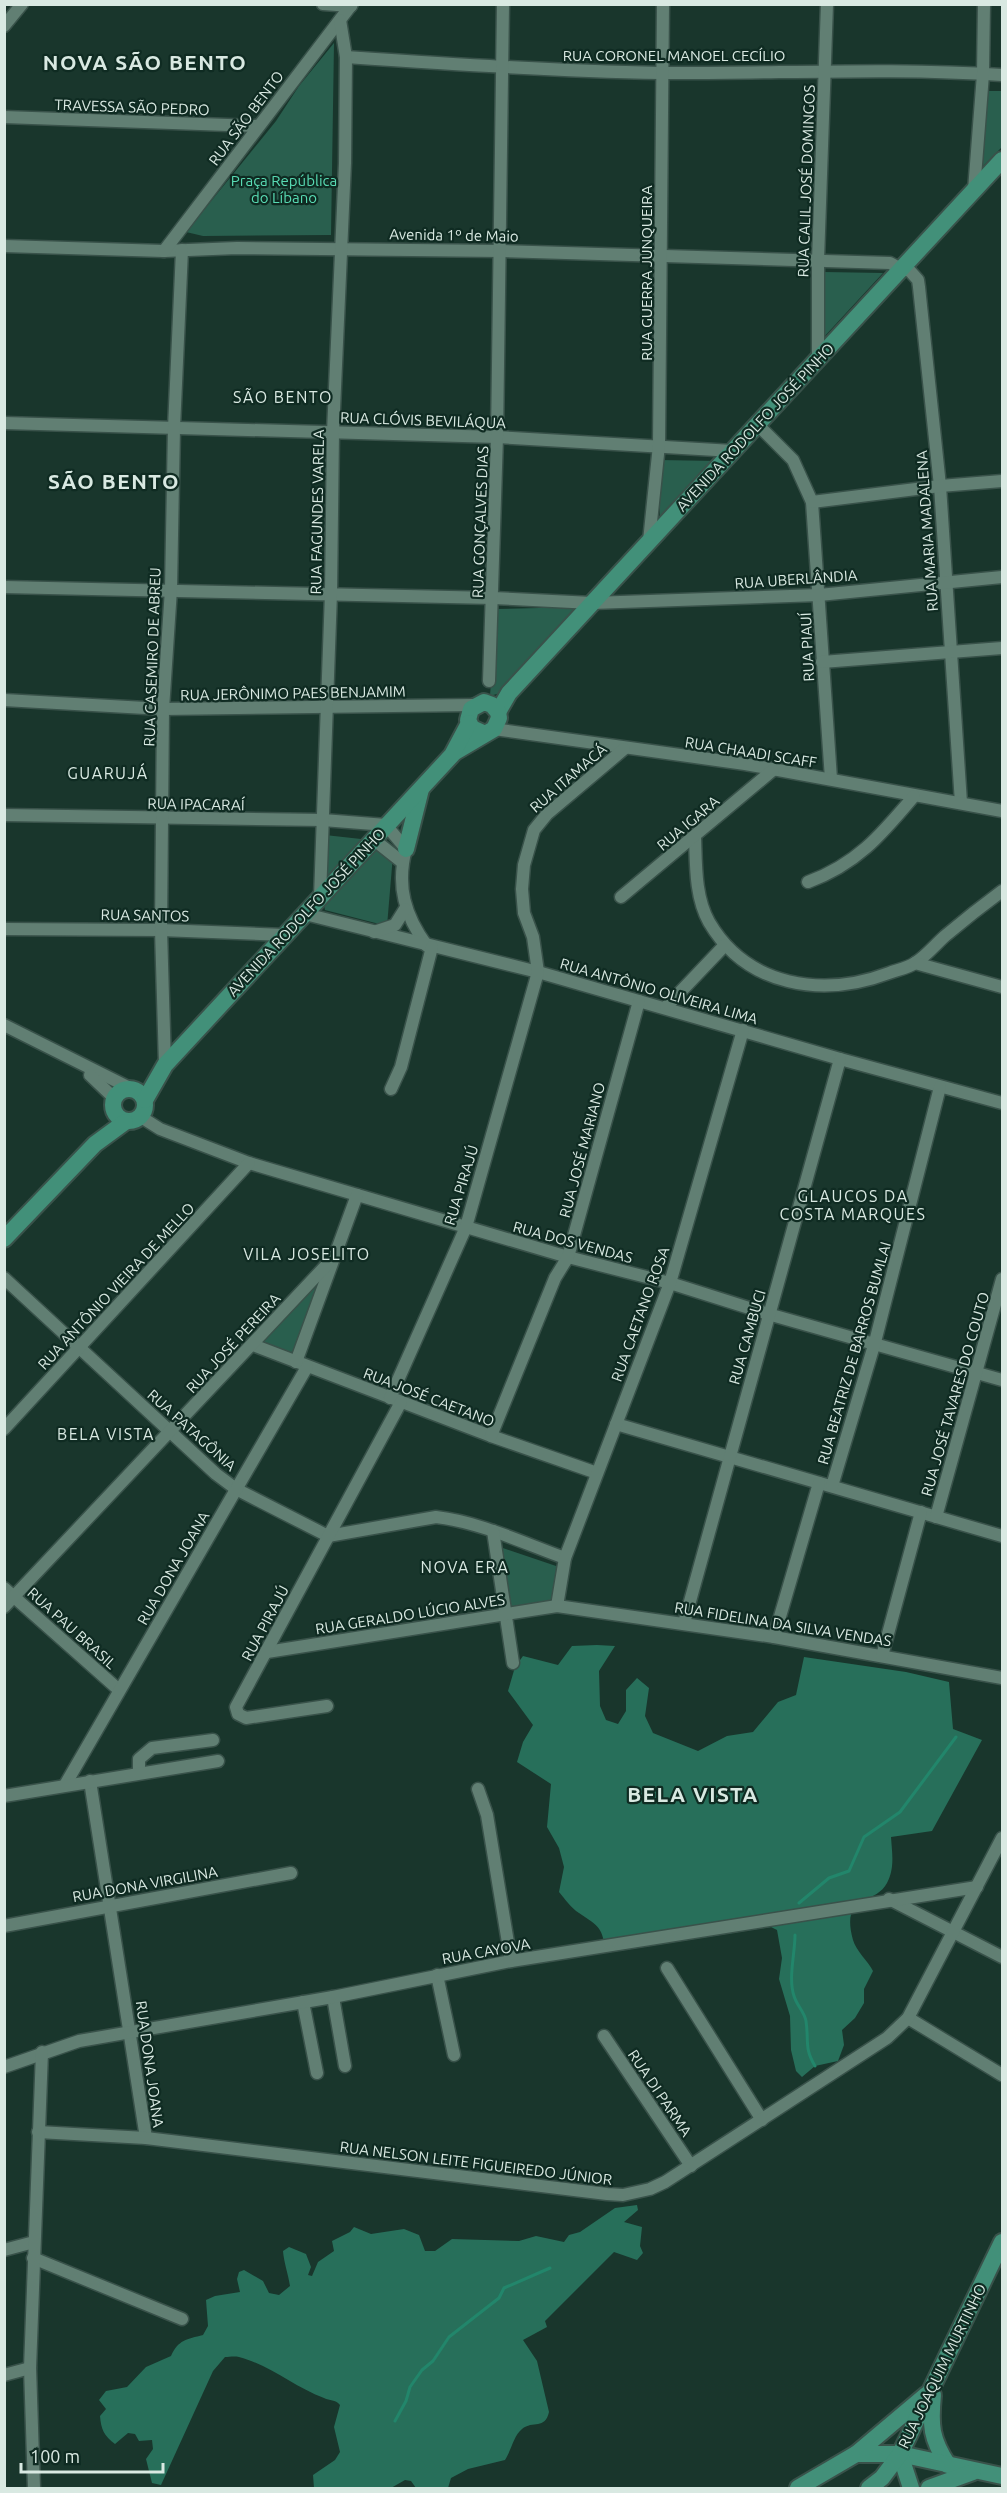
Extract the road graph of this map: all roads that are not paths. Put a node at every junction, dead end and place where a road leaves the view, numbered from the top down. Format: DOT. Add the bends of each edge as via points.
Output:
graph roads {
  1 [pos="323,4"];
  2 [pos="503,4"];
  3 [pos="663,4"];
  4 [pos="827,4"];
  5 [pos="984,4"];
  6 [pos="22,5"];
  7 [pos="351,5"];
  8 [pos="340,20"];
  9 [pos="4,26"];
  10 [pos="346,57"];
  11 [pos="501,68"];
  12 [pos="825,70"];
  13 [pos="661,73"];
  14 [pos="983,74"];
  15 [pos="1002,75"];
  16 [pos="4,117"];
  17 [pos="258,126"];
  18 [pos="1002,160"];
  19 [pos="974,190"];
  20 [pos="4,246"];
  21 [pos="342,248"];
  22 [pos="164,250"];
  23 [pos="182,250"];
  24 [pos="501,251"];
  25 [pos="662,256"];
  26 [pos="818,260"];
  27 [pos="901,269"];
  28 [pos="818,359"];
  29 [pos="4,423"];
  30 [pos="757,424"];
  31 [pos="174,428"];
  32 [pos="333,432"];
  33 [pos="497,437"];
  34 [pos="659,445"];
  35 [pos="733,451"];
  36 [pos="1002,481"];
  37 [pos="940,486"];
  38 [pos="812,502"];
  39 [pos="650,541"];
  40 [pos="1002,577"];
  41 [pos="946,581"];
  42 [pos="4,586"];
  43 [pos="171,589"];
  44 [pos="331,593"];
  45 [pos="819,595"];
  46 [pos="493,598"];
  47 [pos="592,603"];
  48 [pos="1002,648"];
  49 [pos="951,653"];
  50 [pos="822,662"];
  51 [pos="489,681"];
  52 [pos="4,700"];
  53 [pos="328,706"];
  54 [pos="163,709"];
  55 [pos="479,712"];
  56 [pos="489,731"];
  57 [pos="624,749"];
  58 [pos="452,754"];
  59 [pos="773,770"];
  60 [pos="831,779"];
  61 [pos="422,787"];
  62 [pos="914,796"];
  63 [pos="961,803"];
  64 [pos="1002,811"];
  65 [pos="4,815"];
  66 [pos="164,819"];
  67 [pos="323,820"];
  68 [pos="386,825"];
  69 [pos="695,837"];
  70 [pos="373,839"];
  71 [pos="404,856"];
  72 [pos="808,882"];
  73 [pos="1002,891"];
  74 [pos="320,897"];
  75 [pos="621,897"];
  76 [pos="405,909"];
  77 [pos="305,914"];
  78 [pos="4,929"];
  79 [pos="161,930"];
  80 [pos="373,932"];
  81 [pos="285,935"];
  82 [pos="726,945"];
  83 [pos="430,946"];
  84 [pos="915,963"];
  85 [pos="538,972"];
  86 [pos="1002,987"];
  87 [pos="639,1001"];
  88 [pos="666,1007"];
  89 [pos="4,1025"];
  90 [pos="742,1030"];
  91 [pos="840,1059"];
  92 [pos="78,1064"];
  93 [pos="163,1067"];
  94 [pos="940,1088"];
  95 [pos="391,1089"];
  96 [pos="137,1093"];
  97 [pos="113,1103"];
  98 [pos="1002,1103"];
  99 [pos="133,1120"];
  100 [pos="95,1144"];
  101 [pos="249,1163"];
  102 [pos="357,1195"];
  103 [pos="466,1227"];
  104 [pos="4,1239"];
  105 [pos="335,1256"];
  106 [pos="568,1257"];
  107 [pos="4,1278"];
  108 [pos="1002,1279"];
  109 [pos="670,1282"];
  110 [pos="768,1314"];
  111 [pos="875,1342"];
  112 [pos="253,1345"];
  113 [pos="79,1347"];
  114 [pos="301,1364"];
  115 [pos="978,1373"];
  116 [pos="1002,1380"];
  117 [pos="395,1400"];
  118 [pos="616,1424"];
  119 [pos="4,1429"];
  120 [pos="170,1432"];
  121 [pos="491,1436"];
  122 [pos="729,1455"];
  123 [pos="597,1473"];
  124 [pos="826,1485"];
  125 [pos="236,1489"];
  126 [pos="921,1512"];
  127 [pos="936,1517"];
  128 [pos="493,1531"];
  129 [pos="328,1536"];
  130 [pos="1002,1536"];
  131 [pos="566,1558"];
  132 [pos="4,1588"];
  133 [pos="14,1597"];
  134 [pos="557,1606"];
  135 [pos="4,1607"];
  136 [pos="505,1614"];
  137 [pos="684,1623"];
  138 [pos="774,1637"];
  139 [pos="267,1652"];
  140 [pos="882,1656"];
  141 [pos="513,1663"];
  142 [pos="1002,1678"];
  143 [pos="119,1690"];
  144 [pos="327,1706"];
  145 [pos="213,1740"];
  146 [pos="218,1761"];
  147 [pos="139,1773"];
  148 [pos="90,1780"];
  149 [pos="65,1785"];
  150 [pos="478,1789"];
  151 [pos="4,1796"];
  152 [pos="1002,1838"];
  153 [pos="291,1873"];
  154 [pos="977,1887"];
  155 [pos="889,1899"];
  156 [pos="111,1905"];
  157 [pos="4,1926"];
  158 [pos="954,1933"];
  159 [pos="1002,1957"];
  160 [pos="511,1961"];
  161 [pos="667,1968"];
  162 [pos="436,1975"];
  163 [pos="333,1997"];
  164 [pos="303,2002"];
  165 [pos="908,2018"];
  166 [pos="130,2032"];
  167 [pos="604,2036"];
  168 [pos="42,2052"];
  169 [pos="454,2055"];
  170 [pos="345,2066"];
  171 [pos="4,2067"];
  172 [pos="317,2073"];
  173 [pos="1002,2075"];
  174 [pos="762,2120"];
  175 [pos="38,2132"];
  176 [pos="146,2138"];
  177 [pos="691,2166"];
  178 [pos="34,2242"];
  179 [pos="1002,2242"];
  180 [pos="4,2250"];
  181 [pos="33,2258"];
  182 [pos="182,2319"];
  183 [pos="30,2368"];
  184 [pos="4,2375"];
  185 [pos="932,2388"];
  186 [pos="856,2454"];
  187 [pos="900,2454"];
  188 [pos="948,2465"];
  189 [pos="974,2472"];
  190 [pos="1002,2476"];
  191 [pos="34,2488"];
  192 [pos="798,2488"];
  193 [pos="869,2488"];
  194 [pos="911,2488"];
  195 [pos="929,2488"];
  1 -- 7 [label="street"];
  2 -- 11 [label="street, RUA GONÇALVES DIAS"];
  3 -- 13 [label="street, RUA GUERRA JUNQUEIRA"];
  4 -- 12 [label="street, RUA CALIL JOSÉ DOMINGOS"];
  5 -- 14 [label="street"];
  6 -- 9 [label="street"];
  7 -- 8 [label="street, RUA SÃO BENTO"];
  8 -- 10 [label="street, RUA FAGUNDES VARELA"];
  8 -- 17 [label="street, RUA SÃO BENTO"];
  10 -- 11 [label="street, RUA CORONEL MANOEL CECÍLIO"];
  10 -- 21 [label="street, RUA FAGUNDES VARELA"];
  11 -- 13 [label="street, RUA CORONEL MANOEL CECÍLIO"];
  11 -- 24 [label="street, RUA GONÇALVES DIAS"];
  12 -- 13 [label="street, RUA CORONEL MANOEL CECÍLIO"];
  12 -- 14 [label="street, RUA CORONEL MANOEL CECÍLIO"];
  12 -- 26 [label="street, RUA CALIL JOSÉ DOMINGOS"];
  13 -- 25 [label="street, RUA GUERRA JUNQUEIRA"];
  14 -- 15 [label="street, RUA CORONEL MANOEL CECÍLIO"];
  14 -- 19 [label="street"];
  16 -- 17 [label="street, TRAVESSA SÃO PEDRO"];
  17 -- 22 [label="street, RUA SÃO BENTO"];
  18 -- 19 [label="main road, AVENIDA RODOLFO JOSÉ PINHO"];
  19 -- 27 [label="main road, AVENIDA RODOLFO JOSÉ PINHO"];
  20 -- 22 [label="street, Avenida 1º de Maio"];
  21 -- 23 [label="street, Avenida 1º de Maio"];
  21 -- 24 [label="street, Avenida 1º de Maio"];
  21 -- 32 [label="street, RUA FAGUNDES VARELA"];
  22 -- 23 [label="street, Avenida 1º de Maio"];
  23 -- 31 [label="street, RUA CASEMIRO DE ABREU"];
  24 -- 25 [label="street, Avenida 1º de Maio"];
  24 -- 33 [label="street, RUA GONÇALVES DIAS"];
  25 -- 26 [label="street, Avenida 1º de Maio"];
  25 -- 34 [label="street, RUA GUERRA JUNQUEIRA"];
  26 -- 27 [label="street, Avenida 1º de Maio" via="890,262"];
  26 -- 28 [label="street, RUA CALIL JOSÉ DOMINGOS"];
  27 -- 28 [label="main road, AVENIDA RODOLFO JOSÉ PINHO"];
  27 -- 37 [label="street, RUA MARIA MADALENA" via="910,270 918,280"];
  28 -- 30 [label="main road, AVENIDA RODOLFO JOSÉ PINHO"];
  29 -- 31 [label="street, RUA CLÓVIS BEVILÁQUA"];
  30 -- 35 [label="main road, AVENIDA RODOLFO JOSÉ PINHO"];
  30 -- 38 [label="street, RUA PIAUÍ" via="794,460"];
  31 -- 32 [label="street, RUA CLÓVIS BEVILÁQUA"];
  31 -- 43 [label="street, RUA CASEMIRO DE ABREU"];
  32 -- 33 [label="street, RUA CLÓVIS BEVILÁQUA"];
  32 -- 44 [label="street, RUA FAGUNDES VARELA"];
  33 -- 34 [label="street, RUA CLÓVIS BEVILÁQUA"];
  33 -- 46 [label="street, RUA GONÇALVES DIAS"];
  34 -- 35 [label="street, RUA CLÓVIS BEVILÁQUA"];
  34 -- 39 [label="street, RUA GUERRA JUNQUEIRA"];
  35 -- 39 [label="main road, AVENIDA RODOLFO JOSÉ PINHO"];
  36 -- 37 [label="street"];
  37 -- 38 [label="street"];
  37 -- 41 [label="street, RUA MARIA MADALENA"];
  38 -- 45 [label="street, RUA PIAUÍ"];
  39 -- 47 [label="main road, AVENIDA RODOLFO JOSÉ PINHO"];
  40 -- 41 [label="street, RUA UBERLÂNDIA"];
  41 -- 45 [label="street, RUA UBERLÂNDIA"];
  41 -- 49 [label="street, RUA MARIA MADALENA"];
  42 -- 43 [label="street, RUA UBERLÂNDIA"];
  43 -- 44 [label="street, RUA UBERLÂNDIA"];
  43 -- 54 [label="street, RUA CASEMIRO DE ABREU"];
  44 -- 46 [label="street, RUA UBERLÂNDIA"];
  44 -- 53 [label="street, RUA FAGUNDES VARELA"];
  45 -- 47 [label="street, RUA UBERLÂNDIA"];
  45 -- 50 [label="street, RUA PIAUÍ"];
  46 -- 47 [label="street, RUA UBERLÂNDIA"];
  46 -- 51 [label="street, RUA GONÇALVES DIAS"];
  47 -- 55 [label="main road, AVENIDA RODOLFO JOSÉ PINHO" via="508,693"];
  48 -- 49 [label="street"];
  49 -- 50 [label="street"];
  49 -- 63 [label="street, RUA MARIA MADALENA"];
  50 -- 60 [label="street, RUA PIAUÍ"];
  52 -- 54 [label="street, RUA JERÔNIMO PAES BENJAMIM"];
  53 -- 54 [label="street, RUA JERÔNIMO PAES BENJAMIM"];
  53 -- 55 [label="street, RUA JERÔNIMO PAES BENJAMIM" via="438,707"];
  53 -- 67 [label="street, RUA FAGUNDES VARELA"];
  54 -- 66 [label="street, RUA CASEMIRO DE ABREU"];
  55 -- 56 [label="main road" via="472,728"];
  55 -- 56 [label="main road" via="499,718"];
  55 -- 58 [label="main road, AVENIDA RODOLFO JOSÉ PINHO"];
  56 -- 57 [label="street, RUA CHAADI SCAFF" via="519,730"];
  56 -- 58 [label="main road, AVENIDA RODOLFO JOSÉ PINHO"];
  57 -- 59 [label="street, RUA CHAADI SCAFF"];
  57 -- 85 [label="street, RUA ITAMACÁ" via="547,814 534,830 522,888"];
  58 -- 61 [label="main road, AVENIDA RODOLFO JOSÉ PINHO"];
  59 -- 60 [label="street, RUA CHAADI SCAFF"];
  59 -- 69 [label="street, RUA IGARA"];
  60 -- 62 [label="street, RUA CHAADI SCAFF"];
  61 -- 68 [label="main road, AVENIDA RODOLFO JOSÉ PINHO"];
  61 -- 71 [label="main road"];
  62 -- 63 [label="street, RUA CHAADI SCAFF"];
  62 -- 72 [label="street" via="881,835 850,862"];
  63 -- 64 [label="street, RUA CHAADI SCAFF"];
  65 -- 66 [label="street, RUA IPACARAÍ"];
  66 -- 67 [label="street, RUA IPACARAÍ"];
  66 -- 79 [label="street, RUA CASEMIRO DE ABREU"];
  67 -- 68 [label="street, RUA IPACARAÍ"];
  67 -- 74 [label="street, RUA FAGUNDES VARELA"];
  68 -- 70 [label="main road, AVENIDA RODOLFO JOSÉ PINHO"];
  68 -- 71 [label="street"];
  69 -- 75 [label="street, RUA IGARA"];
  69 -- 82 [label="street" via="701,901"];
  70 -- 71 [label="street"];
  70 -- 74 [label="main road, AVENIDA RODOLFO JOSÉ PINHO"];
  71 -- 76 [label="street"];
  73 -- 84 [label="street"];
  74 -- 77 [label="main road, AVENIDA RODOLFO JOSÉ PINHO"];
  76 -- 80 [label="street" via="395,926"];
  76 -- 83 [label="street"];
  77 -- 80 [label="street, RUA ANTÔNIO OLIVEIRA LIMA"];
  77 -- 81 [label="main road, AVENIDA RODOLFO JOSÉ PINHO"];
  78 -- 79 [label="street, RUA SANTOS"];
  79 -- 81 [label="street, RUA SANTOS"];
  79 -- 93 [label="street, RUA CASEMIRO DE ABREU"];
  80 -- 83 [label="street, RUA ANTÔNIO OLIVEIRA LIMA"];
  81 -- 93 [label="main road, AVENIDA RODOLFO JOSÉ PINHO"];
  82 -- 84 [label="street" via="742,960 768,974 825,987 870,980"];
  82 -- 88 [label="street"];
  83 -- 85 [label="street, RUA ANTÔNIO OLIVEIRA LIMA"];
  83 -- 95 [label="street" via="401,1067"];
  84 -- 86 [label="street"];
  85 -- 87 [label="street, RUA ANTÔNIO OLIVEIRA LIMA"];
  85 -- 103 [label="street, RUA PIRAJÚ"];
  87 -- 88 [label="street, RUA ANTÔNIO OLIVEIRA LIMA"];
  87 -- 106 [label="street, RUA JOSÉ MARIANO"];
  88 -- 90 [label="street, RUA ANTÔNIO OLIVEIRA LIMA"];
  89 -- 92 [label="street"];
  90 -- 91 [label="street, RUA ANTÔNIO OLIVEIRA LIMA"];
  90 -- 109 [label="street, RUA CAETANO ROSA"];
  91 -- 94 [label="street, RUA ANTÔNIO OLIVEIRA LIMA"];
  91 -- 110 [label="street, RUA CAMBUCI"];
  92 -- 96 [label="street"];
  92 -- 97 [label="street"];
  93 -- 96 [label="main road, AVENIDA RODOLFO JOSÉ PINHO"];
  94 -- 98 [label="street, RUA ANTÔNIO OLIVEIRA LIMA"];
  94 -- 111 [label="street, RUA BEATRIZ DE BARROS BUMLAI"];
  96 -- 97 [label="main road" via="122,1090"];
  96 -- 99 [label="main road, AVENIDA RODOLFO JOSÉ PINHO"];
  97 -- 99 [label="main road" via="117,1117"];
  97 -- 100 [label="main road"];
  99 -- 100 [label="main road"];
  99 -- 101 [label="street, RUA DOS VENDAS"];
  100 -- 104 [label="main road"];
  101 -- 102 [label="street, RUA DOS VENDAS"];
  101 -- 113 [label="street, RUA ANTÔNIO VIEIRA DE MELLO"];
  102 -- 103 [label="street, RUA DOS VENDAS"];
  102 -- 105 [label="street, RUA DONA JOANA"];
  103 -- 106 [label="street, RUA DOS VENDAS"];
  103 -- 117 [label="street, RUA PIRAJÚ"];
  105 -- 112 [label="street, RUA JOSÉ PEREIRA"];
  105 -- 114 [label="street, RUA DONA JOANA"];
  106 -- 109 [label="street, RUA DOS VENDAS"];
  106 -- 121 [label="street, RUA JOSÉ MARIANO" via="555,1278"];
  107 -- 113 [label="street, RUA PATAGÔNIA"];
  108 -- 115 [label="street, RUA JOSÉ TAVARES DO COUTO"];
  109 -- 110 [label="street, RUA DOS VENDAS"];
  109 -- 118 [label="street, RUA CAETANO ROSA"];
  110 -- 111 [label="street, RUA DOS VENDAS"];
  110 -- 122 [label="street, RUA CAMBUCI"];
  111 -- 115 [label="street, RUA DOS VENDAS"];
  111 -- 124 [label="street, RUA BEATRIZ DE BARROS BUMLAI"];
  112 -- 114 [label="street, RUA JOSÉ CAETANO"];
  112 -- 120 [label="street, RUA JOSÉ PEREIRA"];
  113 -- 119 [label="street, RUA ANTÔNIO VIEIRA DE MELLO"];
  113 -- 120 [label="street, RUA PATAGÔNIA"];
  114 -- 117 [label="street, RUA JOSÉ CAETANO"];
  114 -- 125 [label="street, RUA DONA JOANA"];
  115 -- 116 [label="street, RUA DOS VENDAS"];
  115 -- 127 [label="street, RUA JOSÉ TAVARES DO COUTO"];
  117 -- 121 [label="street, RUA JOSÉ CAETANO"];
  117 -- 129 [label="street, RUA PIRAJÚ"];
  118 -- 122 [label="street"];
  118 -- 123 [label="street, RUA CAETANO ROSA"];
  120 -- 125 [label="street, RUA PATAGÔNIA"];
  120 -- 133 [label="street, RUA JOSÉ PEREIRA"];
  121 -- 123 [label="street, RUA JOSÉ CAETANO"];
  122 -- 124 [label="street"];
  122 -- 137 [label="street, RUA CAMBUCI"];
  123 -- 131 [label="street, RUA CAETANO ROSA"];
  124 -- 126 [label="street"];
  124 -- 138 [label="street, RUA BEATRIZ DE BARROS BUMLAI"];
  125 -- 129 [label="street, RUA PATAGÔNIA"];
  125 -- 143 [label="street, RUA DONA JOANA"];
  126 -- 127 [label="street"];
  126 -- 140 [label="street, RUA JOSÉ TAVARES DO COUTO"];
  127 -- 130 [label="street"];
  128 -- 129 [label="street" via="435,1517"];
  128 -- 131 [label="street"];
  128 -- 136 [label="street"];
  129 -- 139 [label="street, RUA PIRAJÚ"];
  131 -- 134 [label="street, RUA CAETANO ROSA"];
  132 -- 133 [label="street, RUA PAU BRASIL"];
  133 -- 135 [label="street, RUA JOSÉ PEREIRA"];
  133 -- 143 [label="street, RUA PAU BRASIL"];
  134 -- 136 [label="street, RUA GERALDO LÚCIO ALVES"];
  134 -- 137 [label="street, RUA FIDELINA DA SILVA VENDAS"];
  136 -- 139 [label="street, RUA GERALDO LÚCIO ALVES"];
  136 -- 141 [label="street"];
  137 -- 138 [label="street, RUA FIDELINA DA SILVA VENDAS"];
  138 -- 140 [label="street, RUA FIDELINA DA SILVA VENDAS"];
  139 -- 144 [label="street, RUA PIRAJÚ" via="238,1702 240,1717"];
  140 -- 142 [label="street, RUA FIDELINA DA SILVA VENDAS"];
  143 -- 149 [label="street, RUA DONA JOANA"];
  145 -- 147 [label="street" via="152,1748 139,1759"];
  146 -- 147 [label="street"];
  147 -- 148 [label="street"];
  148 -- 149 [label="street"];
  148 -- 156 [label="street, RUA DONA JOANA"];
  149 -- 151 [label="street"];
  150 -- 160 [label="street" via="487,1815"];
  152 -- 154 [label="street, RUA NELSON LEITE FIGUEIREDO JÚNIOR"];
  153 -- 156 [label="street, RUA DONA VIRGILINA"];
  154 -- 155 [label="street, RUA CAYOVA"];
  154 -- 158 [label="street, RUA NELSON LEITE FIGUEIREDO JÚNIOR"];
  155 -- 158 [label="street"];
  155 -- 160 [label="street, RUA CAYOVA"];
  156 -- 157 [label="street, RUA DONA VIRGILINA"];
  156 -- 166 [label="street, RUA DONA JOANA"];
  158 -- 159 [label="street"];
  158 -- 165 [label="street, RUA NELSON LEITE FIGUEIREDO JÚNIOR"];
  160 -- 162 [label="street, RUA CAYOVA"];
  161 -- 174 [label="street"];
  162 -- 163 [label="street, RUA CAYOVA"];
  162 -- 169 [label="street"];
  163 -- 164 [label="street, RUA CAYOVA"];
  163 -- 170 [label="street"];
  164 -- 166 [label="street, RUA CAYOVA"];
  164 -- 172 [label="street"];
  165 -- 173 [label="street"];
  165 -- 174 [label="street, RUA NELSON LEITE FIGUEIREDO JÚNIOR" via="887,2038"];
  166 -- 168 [label="street, RUA CAYOVA"];
  166 -- 176 [label="street, RUA DONA JOANA"];
  167 -- 177 [label="street, RUA DI PARMA"];
  168 -- 171 [label="street, RUA CAYOVA"];
  168 -- 175 [label="street"];
  174 -- 177 [label="street, RUA NELSON LEITE FIGUEIREDO JÚNIOR"];
  175 -- 176 [label="street, RUA NELSON LEITE FIGUEIREDO JÚNIOR"];
  175 -- 178 [label="street"];
  176 -- 177 [label="street, RUA NELSON LEITE FIGUEIREDO JÚNIOR" via="615,2194 650,2189"];
  178 -- 180 [label="street"];
  178 -- 181 [label="street"];
  179 -- 185 [label="main road, RUA JOAQUIM MURTINHO"];
  181 -- 182 [label="street"];
  181 -- 183 [label="street"];
  183 -- 184 [label="street"];
  183 -- 191 [label="street"];
  185 -- 186 [label="main road"];
  185 -- 187 [label="main road, RUA JOAQUIM MURTINHO"];
  185 -- 188 [label="main road" via="935,2444"];
  186 -- 187 [label="main road, RUA JOAQUIM MURTINHO"];
  186 -- 192 [label="main road"];
  187 -- 188 [label="main road"];
  187 -- 193 [label="main road"];
  187 -- 194 [label="main road"];
  188 -- 189 [label="main road"];
  189 -- 190 [label="main road"];
  189 -- 195 [label="main road"];
}
